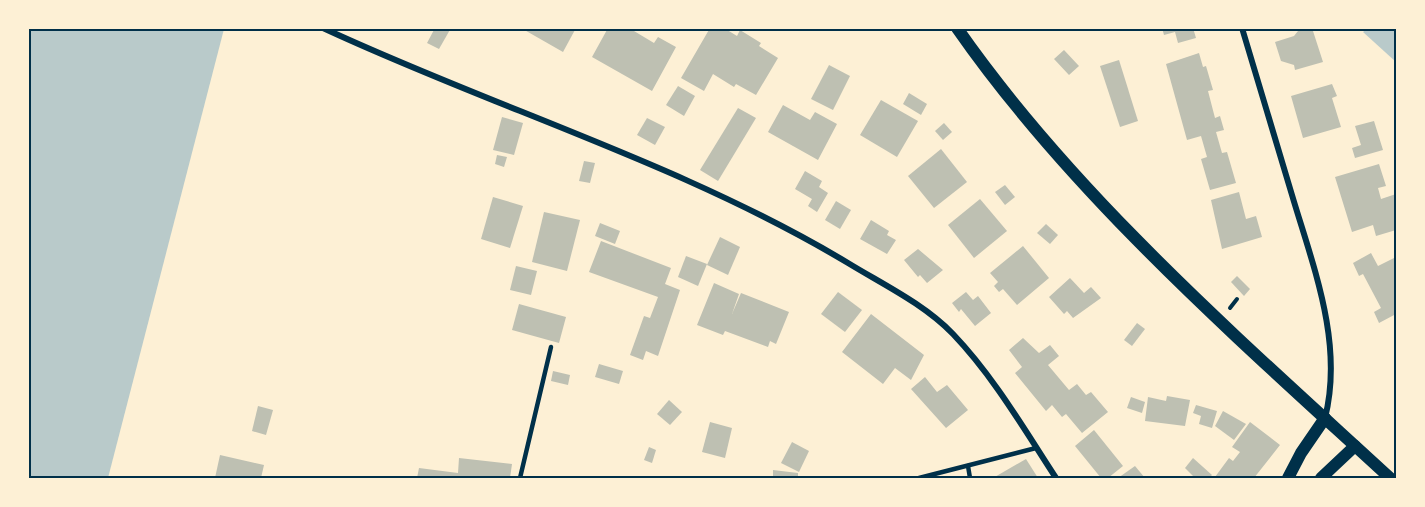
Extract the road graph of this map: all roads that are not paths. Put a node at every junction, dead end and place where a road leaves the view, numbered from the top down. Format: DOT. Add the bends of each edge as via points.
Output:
graph roads {
  1 [pos="323,28"];
  2 [pos="957,28"];
  3 [pos="1242,28"];
  4 [pos="551,347"];
  5 [pos="1325,418"];
  6 [pos="1356,446"];
  7 [pos="1036,448"];
  8 [pos="968,466"];
  9 [pos="520,478"];
  10 [pos="919,478"];
  11 [pos="970,478"];
  12 [pos="1056,478"];
  13 [pos="1288,478"];
  14 [pos="1321,478"];
  15 [pos="1390,478"];
  1 -- 7 [label="street" via="736,202 832,254 909,300 953,334 1007,403"];
  2 -- 5 [label="main road" via="1008,96 1076,174 1212,312"];
  3 -- 5 [label="street" via="1320,292 1331,342 1330,398"];
  4 -- 9 [label="lane"];
  5 -- 6 [label="main road"];
  5 -- 13 [label="main road"];
  6 -- 14 [label="main road"];
  6 -- 15 [label="main road"];
  7 -- 8 [label="lane"];
  7 -- 12 [label="street"];
  8 -- 10 [label="lane"];
  8 -- 11 [label="lane"];
}
